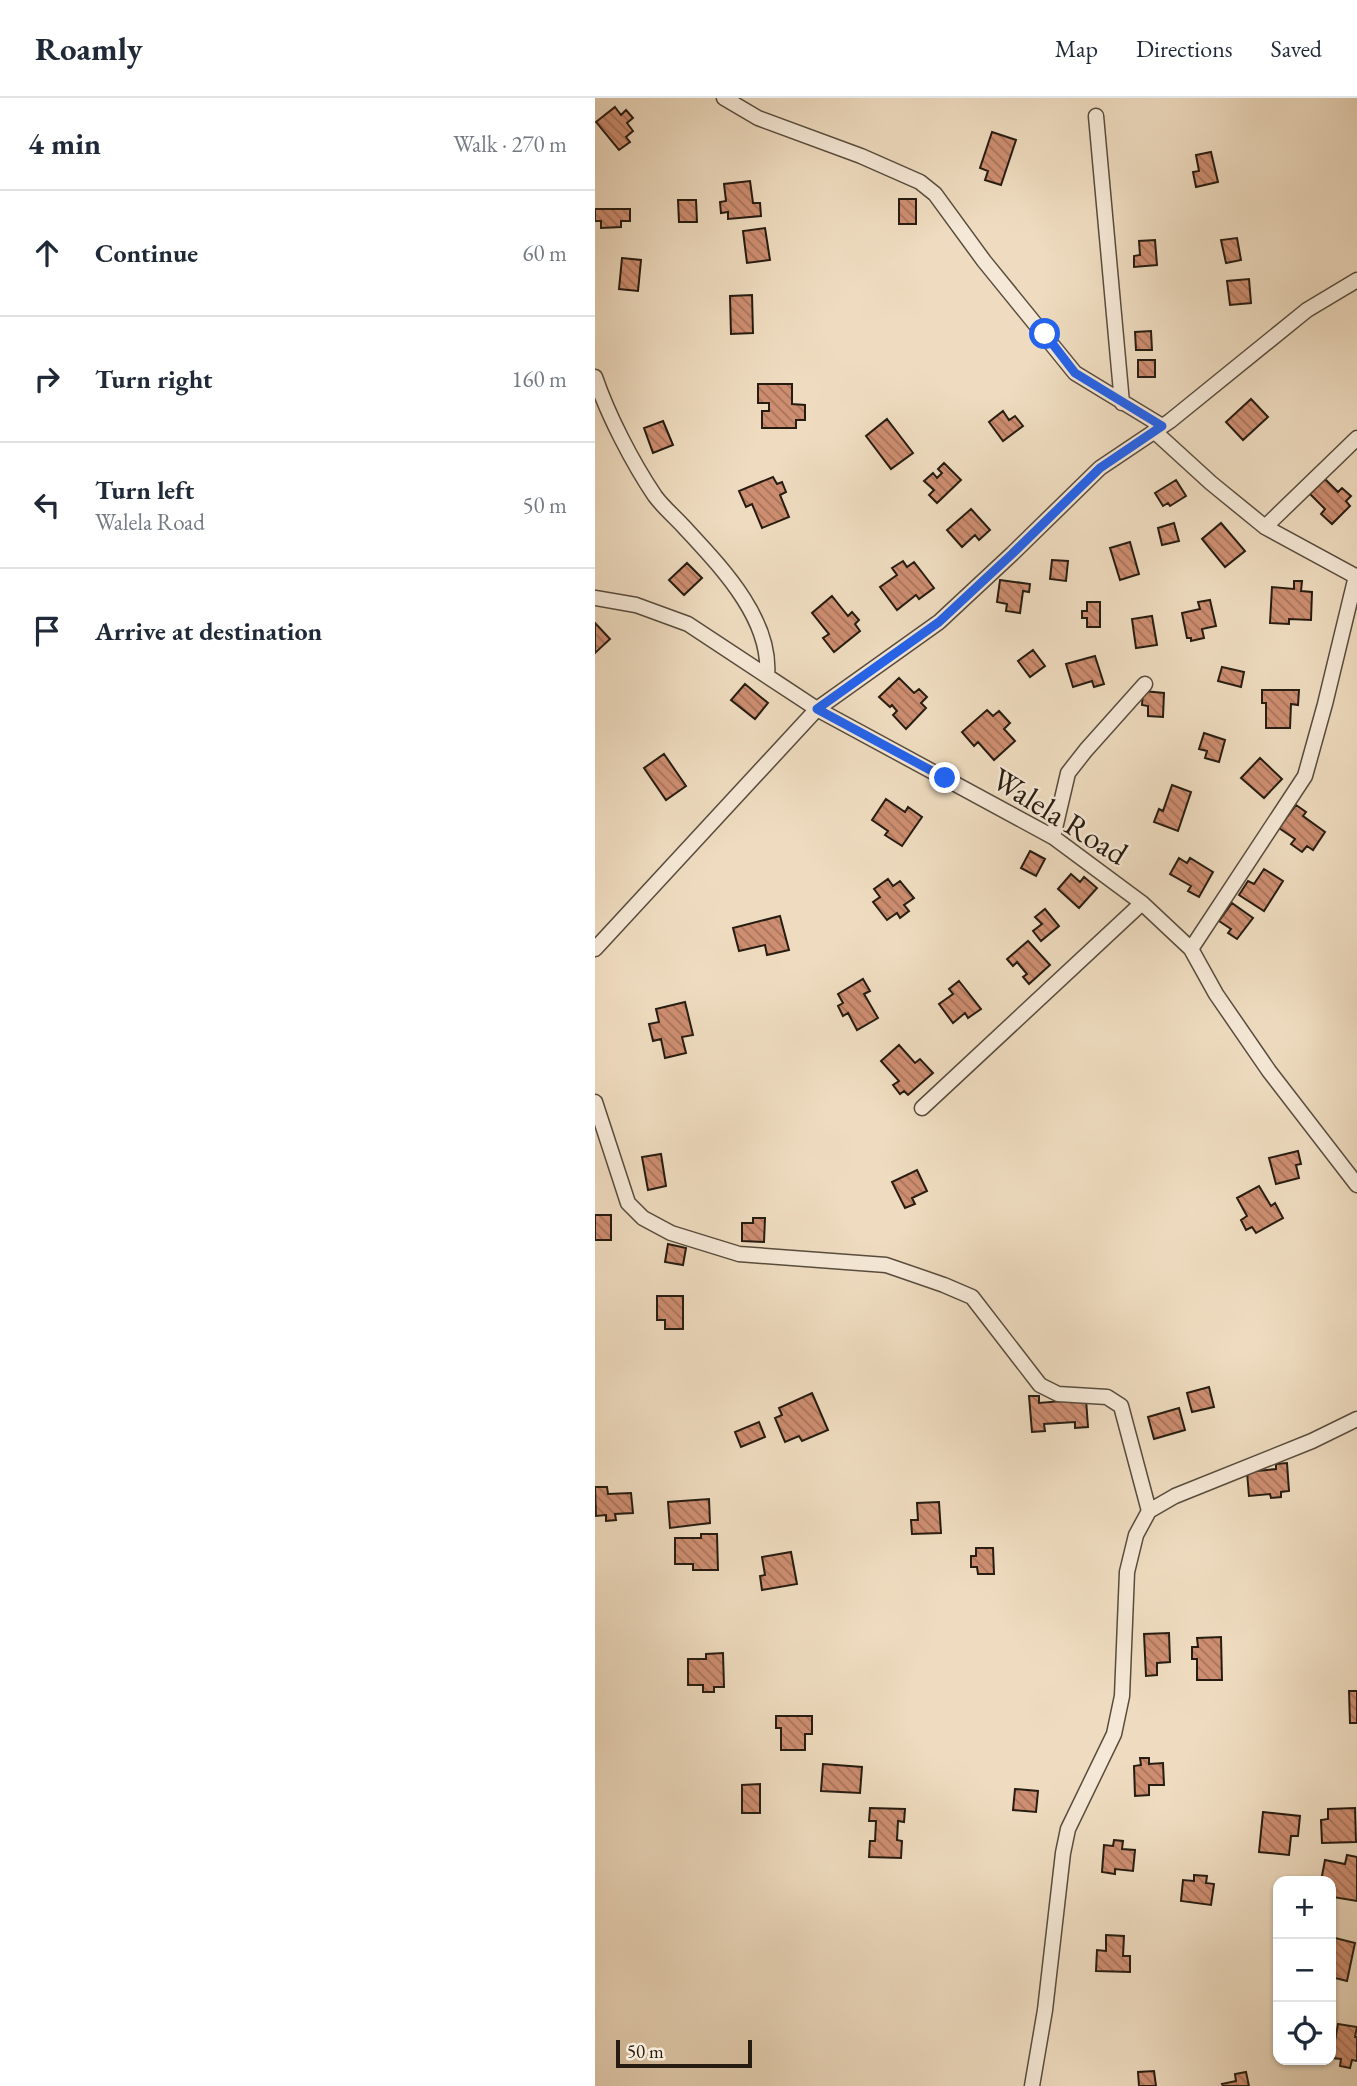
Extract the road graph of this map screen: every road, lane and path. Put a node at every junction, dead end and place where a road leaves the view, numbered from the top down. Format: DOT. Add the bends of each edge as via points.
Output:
graph roads {
  1 [pos="724,98"];
  2 [pos="1096,116"];
  3 [pos="1357,279"];
  4 [pos="595,377"];
  5 [pos="1122,403"];
  6 [pos="1158,429"];
  7 [pos="1357,438"];
  8 [pos="1265,527"];
  9 [pos="1356,576"];
  10 [pos="595,598"];
  11 [pos="767,676"];
  12 [pos="1145,684"];
  13 [pos="817,709"];
  14 [pos="1052,837"];
  15 [pos="1142,902"];
  16 [pos="1191,948"];
  17 [pos="595,949"];
  18 [pos="595,1102"];
  19 [pos="922,1108"];
  20 [pos="1357,1185"];
  21 [pos="1357,1419"];
  22 [pos="1149,1511"];
  23 [pos="1032,2086"];
  1 -- 5 [label="street" via="758,118 861,156 935,194 1075,373"];
  2 -- 5 [label="street"];
  3 -- 6 [label="street" via="1307,310"];
  4 -- 11 [label="street" via="606,410 656,496 721,567 761,628"];
  5 -- 6 [label="street"];
  6 -- 8 [label="street" via="1211,483"];
  6 -- 13 [label="street" via="1100,468 939,622"];
  7 -- 8 [label="street"];
  8 -- 9 [label="street"];
  9 -- 16 [label="street" via="1305,776"];
  10 -- 11 [label="street, Walela Road" via="636,605 688,624"];
  11 -- 13 [label="street, Walela Road"];
  12 -- 14 [label="street" via="1068,773"];
  13 -- 14 [label="street, Walela Road"];
  13 -- 17 [label="street"];
  14 -- 15 [label="street, Walela Road"];
  15 -- 16 [label="street, Walela Road"];
  15 -- 19 [label="street"];
  16 -- 20 [label="street, Walela Road" via="1216,995"];
  18 -- 22 [label="street" via="628,1203 643,1218 671,1233 739,1254 887,1265 944,1285 972,1297 1041,1385 1058,1394 1115,1400 1121,1406"];
  21 -- 22 [label="street"];
  22 -- 23 [label="street" via="1136,1535 1127,1572 1122,1696 1114,1734 1068,1829 1063,1853"];
}
